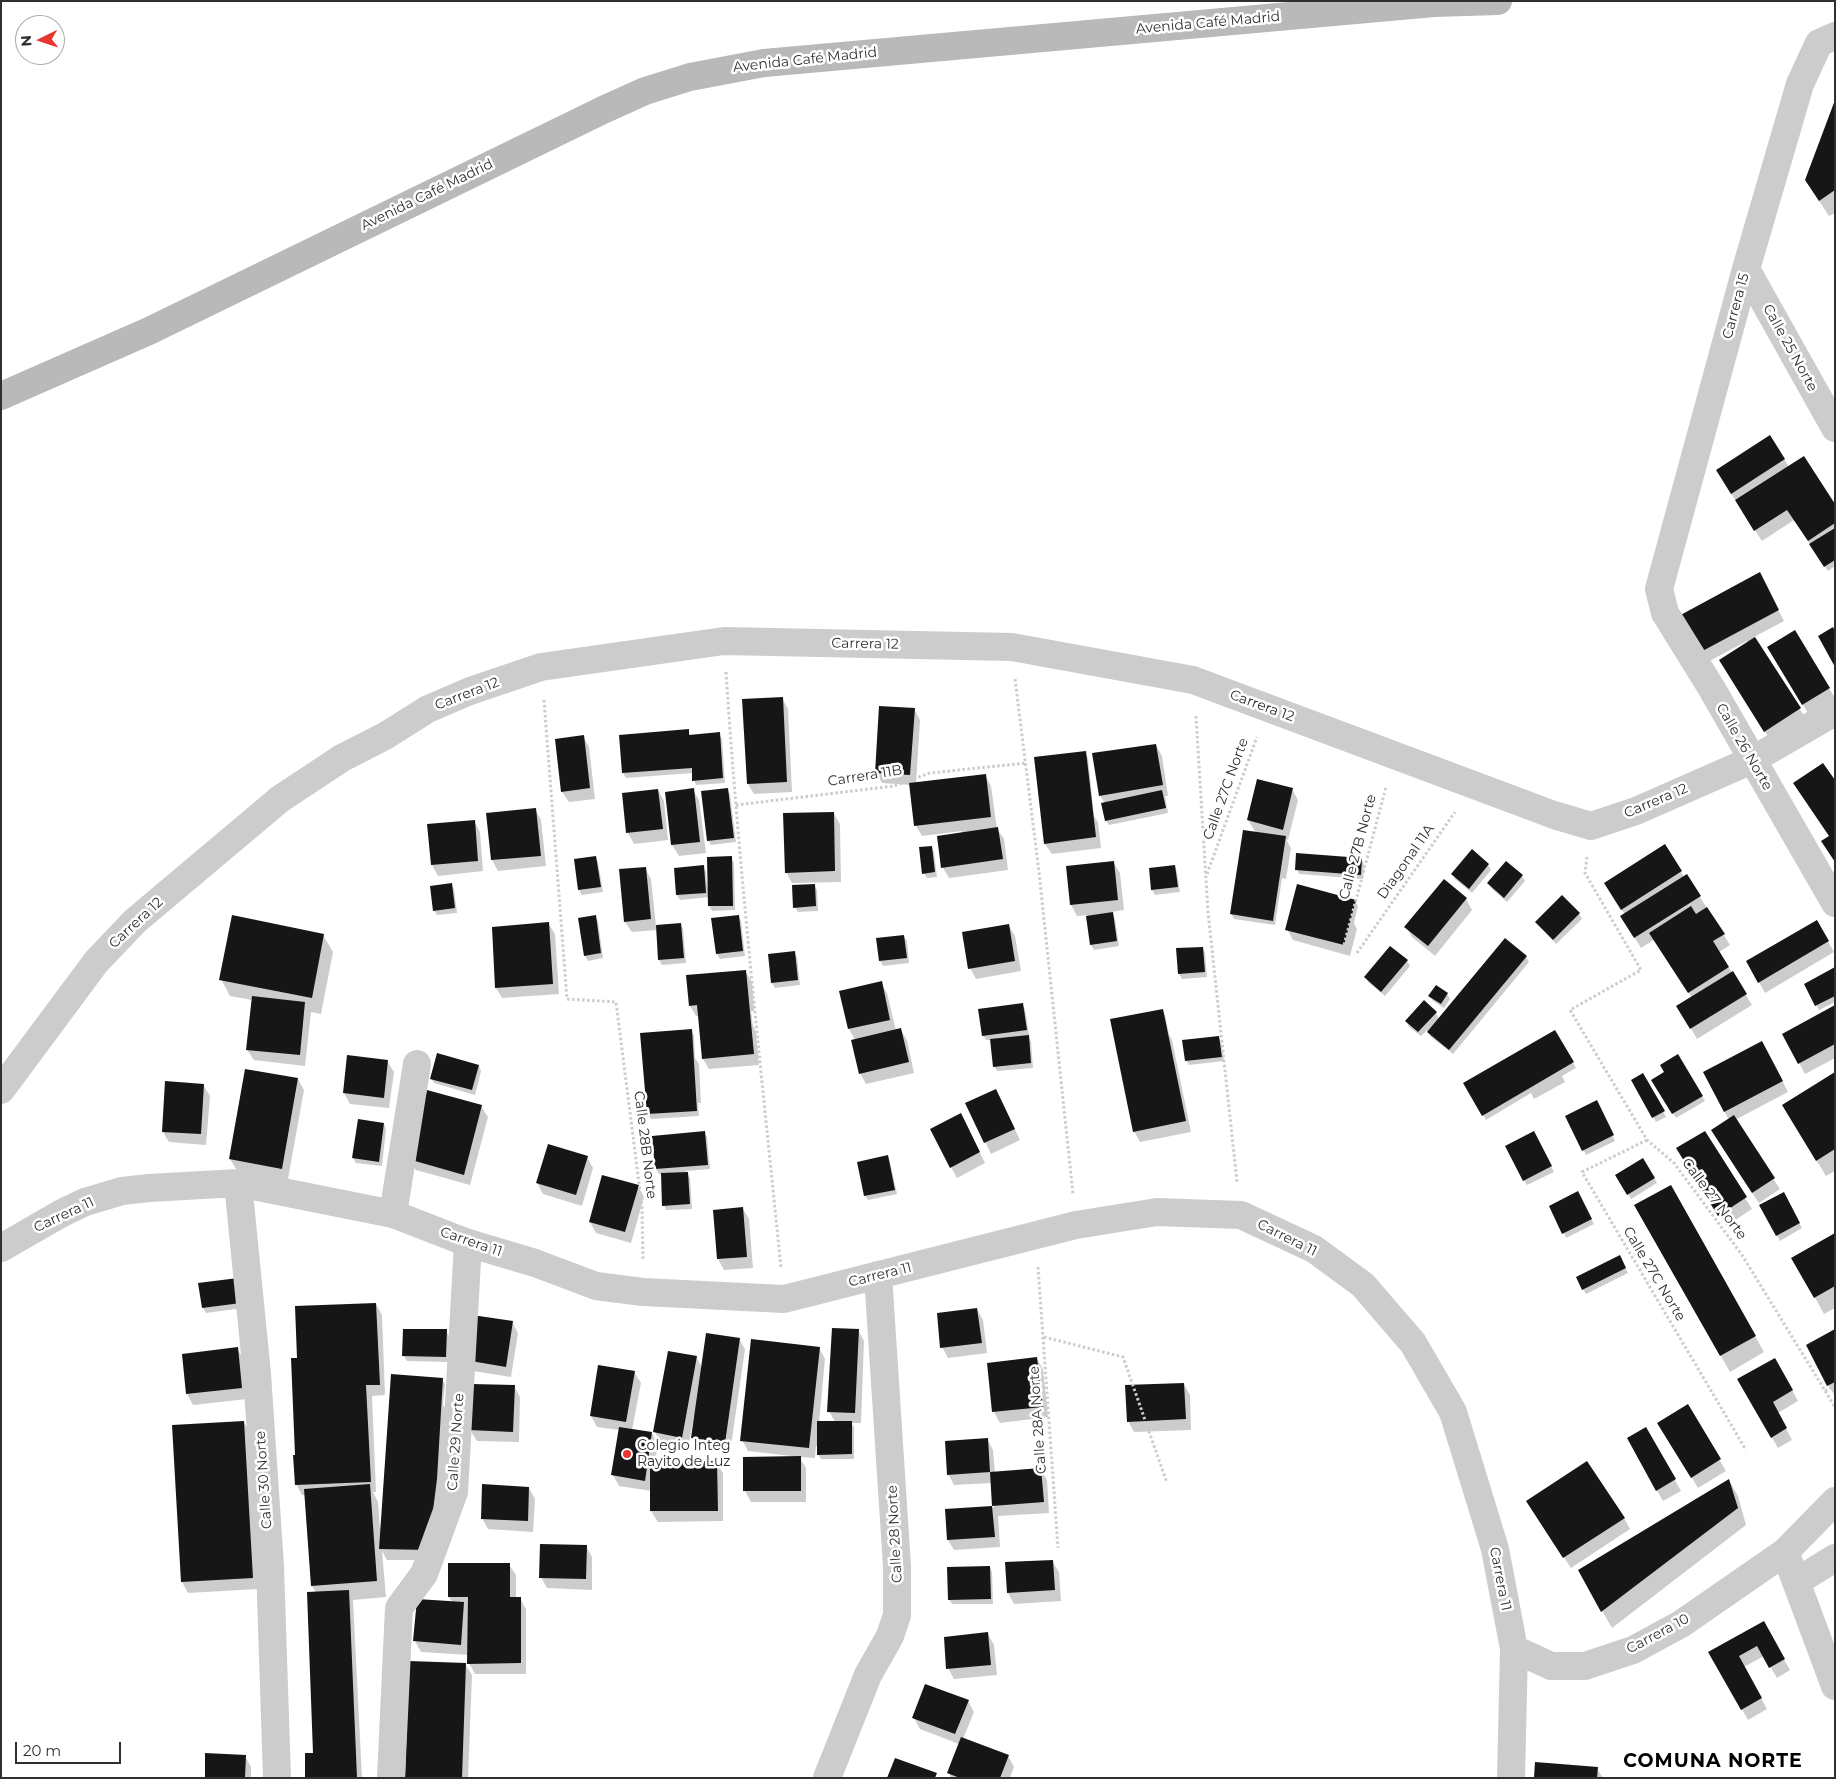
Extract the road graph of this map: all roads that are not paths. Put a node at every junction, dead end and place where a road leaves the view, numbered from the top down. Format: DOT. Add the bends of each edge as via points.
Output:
graph roads {
  1 [pos="1498,1"];
  2 [pos="1835,36"];
  3 [pos="1746,269"];
  4 [pos="1,396"];
  5 [pos="1835,428"];
  6 [pos="1659,589"];
  7 [pos="1835,712"];
  8 [pos="1752,760"];
  9 [pos="1835,903"];
  10 [pos="417,1064"];
  11 [pos="1,1090"];
  12 [pos="238,1183"];
  13 [pos="393,1214"];
  14 [pos="468,1244"];
  15 [pos="1,1248"];
  16 [pos="878,1275"];
  17 [pos="1835,1501"];
  18 [pos="1785,1552"];
  19 [pos="1835,1558"];
  20 [pos="1796,1582"];
  21 [pos="1514,1649"];
  22 [pos="1835,1686"];
  23 [pos="277,1778"];
  24 [pos="391,1778"];
  25 [pos="828,1778"];
  26 [pos="1510,1778"];
  1 -- 4 [label="street, Avenida Café Madrid" via="1434,3 764,62 690,77 645,91 603,110 149,331"];
  2 -- 3 [label="street, Carrera 15" via="1820,43 1800,84"];
  3 -- 5 [label="street, Calle 25 Norte"];
  3 -- 6 [label="street, Carrera 15"];
  6 -- 8 [label="street, Calle 26 Norte" via="1665,613"];
  7 -- 8 [label="street, Carrera 12"];
  8 -- 9 [label="street, Calle 26 Norte"];
  8 -- 11 [label="street, Carrera 12" via="1636,811 1591,826 1194,680 1012,647 724,641 541,667 470,691 428,710 342,758 280,799 135,921 96,962"];
  10 -- 13 [label="street"];
  12 -- 13 [label="street, Carrera 11"];
  12 -- 15 [label="street, Carrera 11" via="150,1188 85,1202"];
  12 -- 23 [label="street, Calle 30 Norte" via="258,1374 270,1566"];
  13 -- 14 [label="street, Carrera 11"];
  14 -- 16 [label="street, Carrera 11" via="536,1263 596,1286 643,1292 784,1299"];
  14 -- 24 [label="street, Calle 29 Norte" via="454,1492 424,1574 399,1608"];
  16 -- 21 [label="street, Carrera 11" via="1076,1225 1157,1212 1241,1215 1314,1249 1363,1285 1413,1343 1453,1412 1495,1549"];
  16 -- 25 [label="street, Calle 28 Norte" via="898,1566 898,1615 868,1676"];
  17 -- 18 [label="street, Carrera 10"];
  18 -- 20 [label="street"];
  18 -- 21 [label="street, Carrera 10" via="1681,1624 1633,1650 1584,1666 1551,1666"];
  19 -- 20 [label="street"];
  20 -- 22 [label="street"];
  21 -- 26 [label="street"];
}
